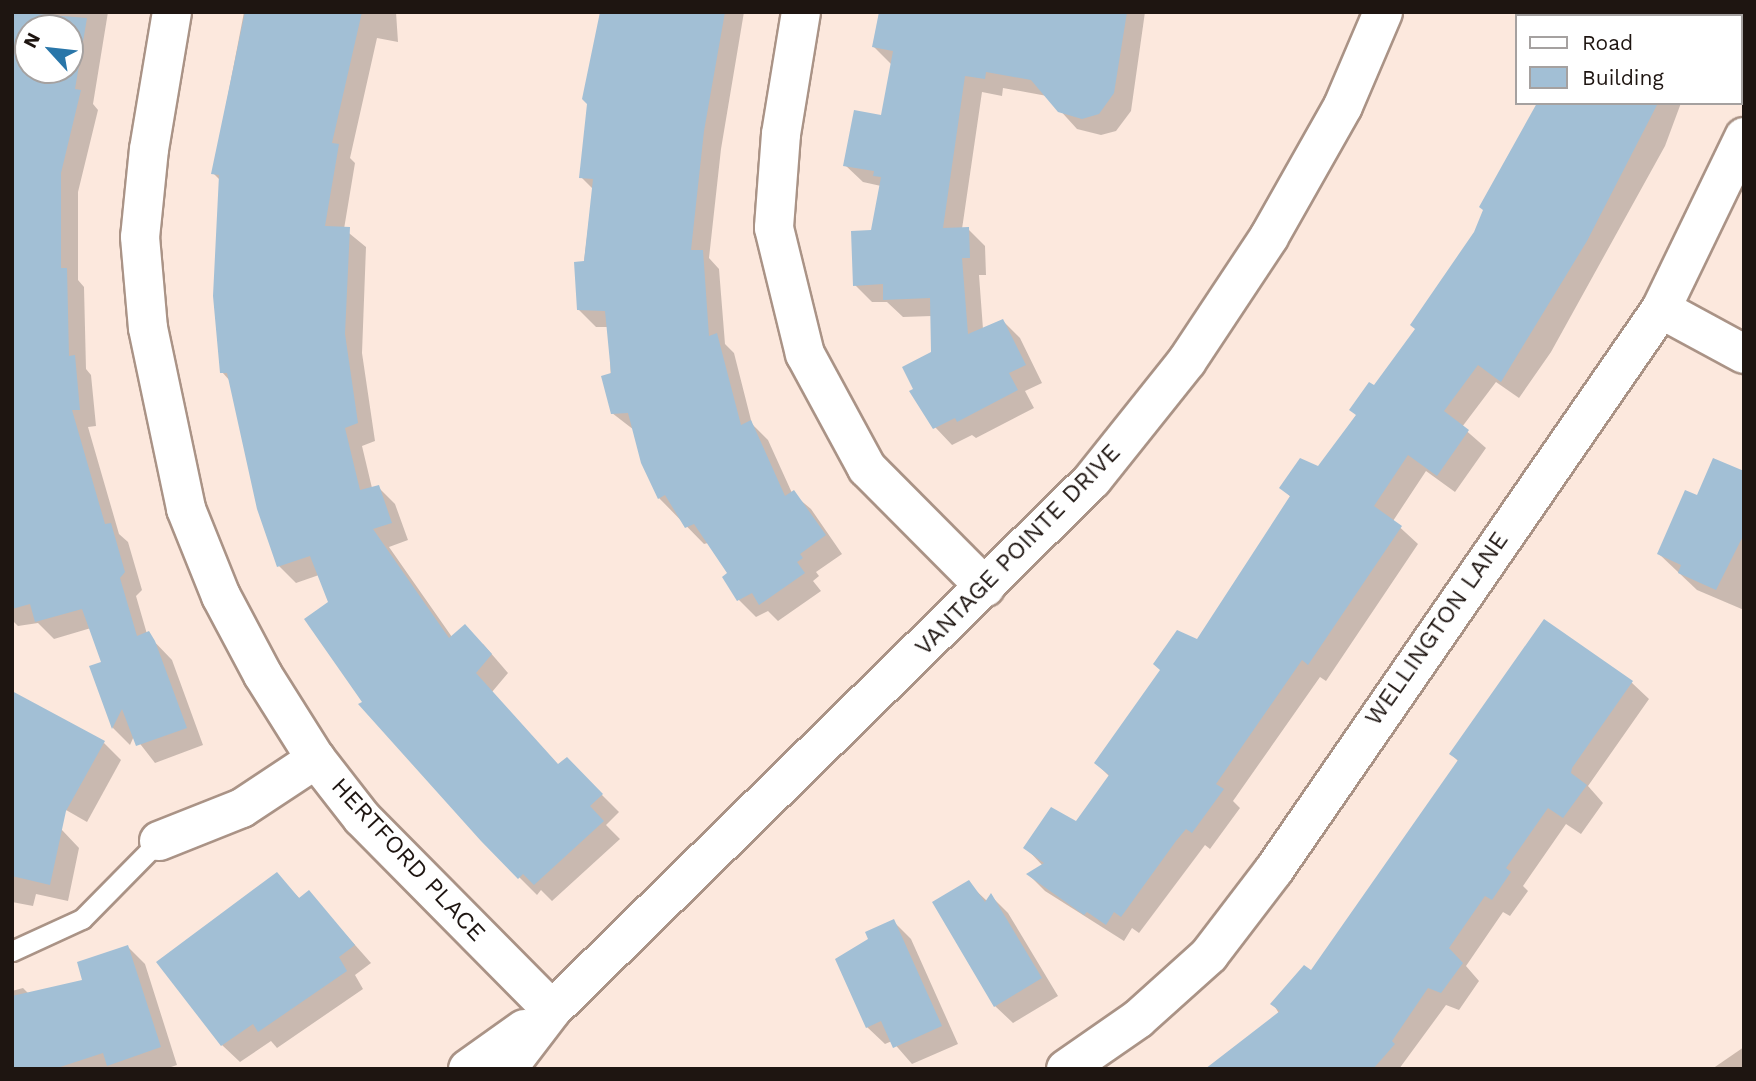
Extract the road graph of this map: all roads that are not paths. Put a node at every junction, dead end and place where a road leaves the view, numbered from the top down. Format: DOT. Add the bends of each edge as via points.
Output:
graph roads {
  1 [pos="172,12"];
  2 [pos="801,12"];
  3 [pos="1383,12"];
  4 [pos="1744,137"];
  5 [pos="1661,309"];
  6 [pos="1744,354"];
  7 [pos="985,587"];
  8 [pos="316,759"];
  9 [pos="159,841"];
  10 [pos="12,951"];
  11 [pos="552,1010"];
  12 [pos="468,1069"];
  13 [pos="507,1069"];
  14 [pos="1066,1069"];
  1 -- 8 [label="street, HERTFORD PLACE" via="140,237 148,328 164,419 186,509 221,596"];
  2 -- 7 [label="street" via="780,134 774,228 805,354 867,468"];
  3 -- 7 [label="street, VANTAGE POINTE DRIVE" via="1343,106 1269,237 1188,361 1092,480"];
  4 -- 5 [label="street, WELLINGTON LANE"];
  5 -- 6 [label="street"];
  5 -- 14 [label="street, WELLINGTON LANE" via="1274,870 1209,955 1138,1019"];
  7 -- 11 [label="street, VANTAGE POINTE DRIVE"];
  8 -- 9 [label="street" via="242,808"];
  8 -- 11 [label="street, HERTFORD PLACE" via="362,818"];
  9 -- 10 [label="lane" via="82,919"];
  11 -- 12 [label="street, VANTAGE POINTE DRIVE"];
  11 -- 13 [label="street, VANTAGE POINTE DRIVE"];
}
